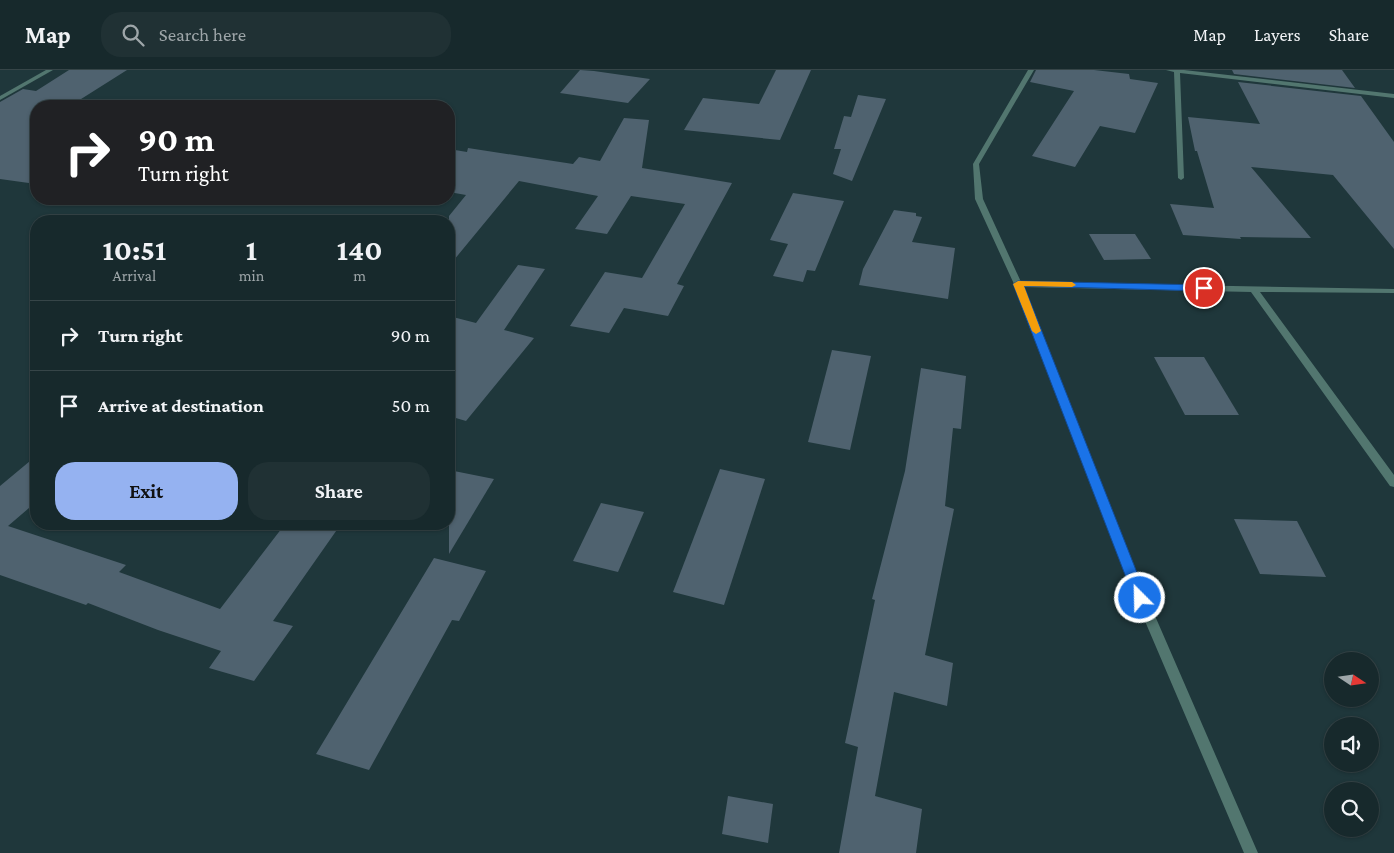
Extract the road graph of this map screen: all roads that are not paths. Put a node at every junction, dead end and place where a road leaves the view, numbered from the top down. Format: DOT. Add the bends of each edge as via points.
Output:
graph roads {
  1 [pos="50,70"];
  2 [pos="1031,70"];
  3 [pos="1169,70"];
  4 [pos="1177,71"];
  5 [pos="1391,95"];
  6 [pos="0,98"];
  7 [pos="1394,100"];
  8 [pos="1181,178"];
  9 [pos="1018,284"];
  10 [pos="1256,291"];
  11 [pos="1394,291"];
  12 [pos="1394,483"];
  13 [pos="1251,853"];
  1 -- 6 [label="street"];
  2 -- 9 [label="street" via="976,164 979,199"];
  3 -- 4 [label="street"];
  4 -- 5 [label="street"];
  4 -- 8 [label="street"];
  5 -- 7 [label="street"];
  9 -- 10 [label="street"];
  9 -- 13 [label="street" via="1133,580"];
  10 -- 11 [label="street"];
  10 -- 12 [label="street"];
}
